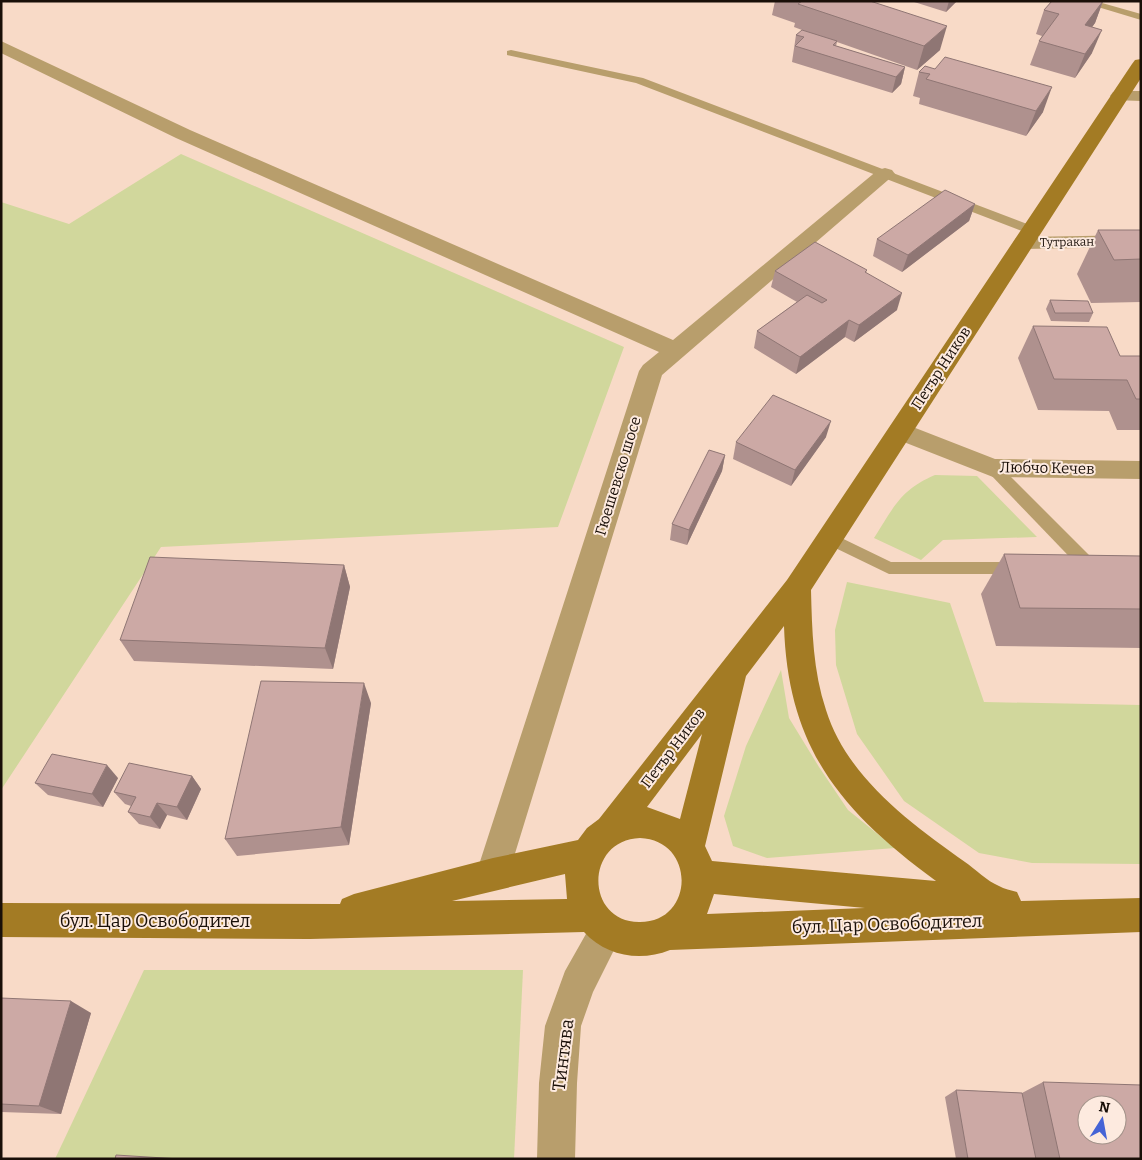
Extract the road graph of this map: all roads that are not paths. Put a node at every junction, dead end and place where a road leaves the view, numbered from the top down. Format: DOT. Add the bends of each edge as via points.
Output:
graph roads {
  1 [pos="1083,1"];
  2 [pos="1141,17"];
  3 [pos="1,46"];
  4 [pos="511,53"];
  5 [pos="1141,64"];
  6 [pos="1130,96"];
  7 [pos="884,174"];
  8 [pos="1027,237"];
  9 [pos="1141,241"];
  10 [pos="676,350"];
  11 [pos="900,431"];
  12 [pos="993,468"];
  13 [pos="1141,470"];
  14 [pos="829,538"];
  15 [pos="1033,568"];
  16 [pos="1071,568"];
  17 [pos="1090,568"];
  18 [pos="1107,568"];
  19 [pos="797,588"];
  20 [pos="735,667"];
  21 [pos="611,829"];
  22 [pos="585,854"];
  23 [pos="694,862"];
  24 [pos="493,874"];
  25 [pos="995,903"];
  26 [pos="1104,915"];
  27 [pos="1141,915"];
  28 [pos="1,920"];
  29 [pos="310,922"];
  30 [pos="600,922"];
  31 [pos="671,932"];
  32 [pos="556,1159"];
  1 -- 2 [label="lane"];
  3 -- 10 [label="street" via="183,134"];
  4 -- 7 [label="lane" via="639,80"];
  5 -- 6 [label="main road, Петър Ников"];
  6 -- 8 [label="main road, Петър Ников"];
  7 -- 8 [label="lane"];
  7 -- 10 [label="street, Гюешевско шосе"];
  8 -- 9 [label="street, Тутракан"];
  8 -- 11 [label="main road, Петър Ников"];
  10 -- 24 [label="street, Гюешевско шосе" via="651,371"];
  11 -- 12 [label="street, Любчо Кечев"];
  11 -- 14 [label="main road, Петър Ников"];
  12 -- 13 [label="street, Любчо Кечев"];
  12 -- 17 [label="lane"];
  14 -- 15 [label="lane" via="889,568"];
  14 -- 19 [label="main road, Петър Ников"];
  16 -- 17 [label="lane"];
  17 -- 18 [label="lane"];
  19 -- 20 [label="main road, Петър Ников"];
  19 -- 25 [label="main road" via="803,674 810,711 828,754 856,791 894,828"];
  20 -- 21 [label="main road, Петър Ников"];
  20 -- 23 [label="main road, Петър Ников"];
  21 -- 22 [label="main road" via="596,839"];
  21 -- 23 [label="main road" via="644,823 661,828 676,836"];
  22 -- 24 [label="main road, бул. Цар Освободител"];
  22 -- 30 [label="main road" via="580,885 584,901"];
  23 -- 25 [label="main road, бул. Цар Освободител"];
  23 -- 31 [label="main road, бул. Цар Освободител" via="699,892 694,908"];
  24 -- 29 [label="main road, бул. Цар Освободител"];
  25 -- 26 [label="main road, бул. Цар Освободител"];
  26 -- 27 [label="main road, бул. Цар Освободител"];
  26 -- 31 [label="main road, бул. Цар Освободител"];
  28 -- 29 [label="main road, бул. Цар Освободител"];
  29 -- 30 [label="main road, бул. Цар Освободител"];
  30 -- 31 [label="main road, бул. Цар Освободител" via="625,939 657,938"];
  30 -- 32 [label="street, Тинтява" via="564,1026 558,1083"];
}
